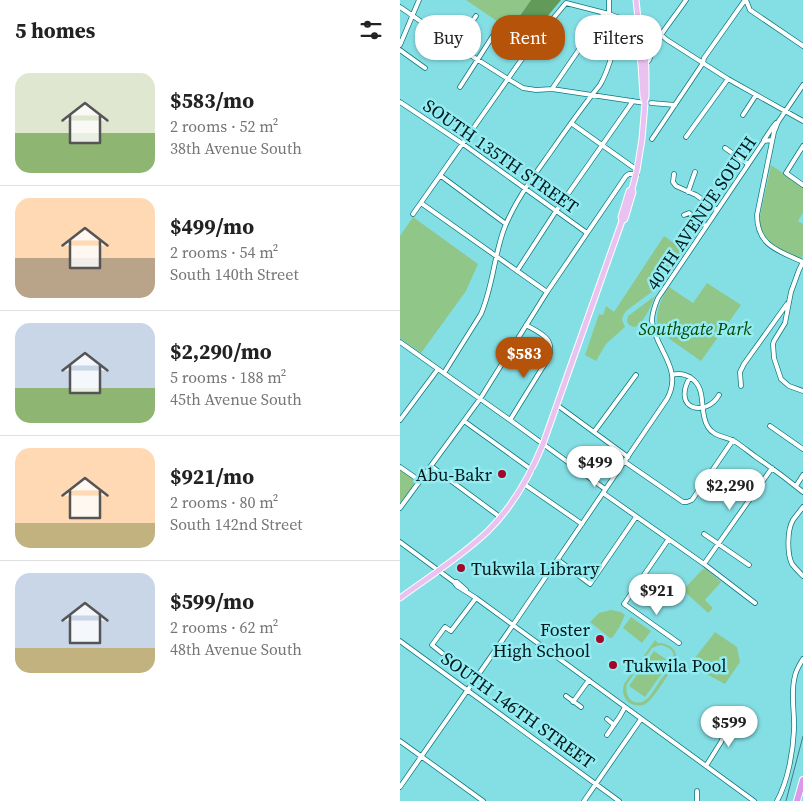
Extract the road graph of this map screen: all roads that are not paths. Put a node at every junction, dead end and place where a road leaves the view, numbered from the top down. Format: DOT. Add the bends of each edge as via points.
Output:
graph roads {
  1 [pos="419,0"];
  2 [pos="610,0"];
  3 [pos="636,0"];
  4 [pos="686,0"];
  5 [pos="746,0"];
  6 [pos="400,7"];
  7 [pos="604,13"];
  8 [pos="609,14"];
  9 [pos="638,15"];
  10 [pos="412,16"];
  11 [pos="415,18"];
  12 [pos="662,35"];
  13 [pos="491,38"];
  14 [pos="400,45"];
  15 [pos="803,46"];
  16 [pos="400,50"];
  17 [pos="481,53"];
  18 [pos="476,60"];
  19 [pos="479,60"];
  20 [pos="640,60"];
  21 [pos="645,60"];
  22 [pos="650,60"];
  23 [pos="645,64"];
  24 [pos="703,64"];
  25 [pos="426,68"];
  26 [pos="508,79"];
  27 [pos="728,79"];
  28 [pos="803,85"];
  29 [pos="460,87"];
  30 [pos="552,89"];
  31 [pos="592,95"];
  32 [pos="756,95"];
  33 [pos="633,101"];
  34 [pos="400,102"];
  35 [pos="647,102"];
  36 [pos="675,105"];
  37 [pos="785,112"];
  38 [pos="743,115"];
  39 [pos="803,121"];
  40 [pos="778,122"];
  41 [pos="571,123"];
  42 [pos="686,137"];
  43 [pos="652,139"];
  44 [pos="772,140"];
  45 [pos="764,141"];
  46 [pos="463,144"];
  47 [pos="602,145"];
  48 [pos="803,146"];
  49 [pos="725,148"];
  50 [pos="748,164"];
  51 [pos="637,172"];
  52 [pos="695,172"];
  53 [pos="674,174"];
  54 [pos="441,176"];
  55 [pos="803,185"];
  56 [pos="525,189"];
  57 [pos="688,192"];
  58 [pos="422,203"];
  59 [pos="717,210"];
  60 [pos="556,211"];
  61 [pos="413,214"];
  62 [pos="684,215"];
  63 [pos="506,224"];
  64 [pos="706,226"];
  65 [pos="587,232"];
  66 [pos="496,256"];
  67 [pos="803,262"];
  68 [pos="517,271"];
  69 [pos="547,292"];
  70 [pos="788,302"];
  71 [pos="526,325"];
  72 [pos="400,342"];
  73 [pos="438,369"];
  74 [pos="444,373"];
  75 [pos="672,374"];
  76 [pos="636,375"];
  77 [pos="690,377"];
  78 [pos="741,386"];
  79 [pos="803,391"];
  80 [pos="719,395"];
  81 [pos="480,399"];
  82 [pos="557,405"];
  83 [pos="703,407"];
  84 [pos="400,420"];
  85 [pos="510,420"];
  86 [pos="464,421"];
  87 [pos="770,426"];
  88 [pos="594,432"];
  89 [pos="733,440"];
  90 [pos="543,444"];
  91 [pos="803,449"];
  92 [pos="628,457"];
  93 [pos="625,462"];
  94 [pos="432,466"];
  95 [pos="400,467"];
  96 [pos="772,468"];
  97 [pos="532,470"];
  98 [pos="803,475"];
  99 [pos="420,481"];
  100 [pos="524,484"];
  101 [pos="796,486"];
  102 [pos="604,491"];
  103 [pos="803,492"];
  104 [pos="803,507"];
  105 [pos="400,508"];
  106 [pos="500,517"];
  107 [pos="636,517"];
  108 [pos="582,524"];
  109 [pos="704,534"];
  110 [pos="668,540"];
  111 [pos="400,542"];
  112 [pos="718,544"];
  113 [pos="558,560"];
  114 [pos="704,564"];
  115 [pos="749,565"];
  116 [pos="439,570"];
  117 [pos="803,576"];
  118 [pos="400,598"];
  119 [pos="476,598"];
  120 [pos="755,603"];
  121 [pos="513,625"];
  122 [pos="400,641"];
  123 [pos="678,643"];
  124 [pos="442,653"];
  125 [pos="803,659"];
  126 [pos="588,680"];
  127 [pos="467,691"];
  128 [pos="566,696"];
  129 [pos="573,702"];
  130 [pos="625,706"];
  131 [pos="581,707"];
  132 [pos="607,719"];
  133 [pos="642,719"];
  134 [pos="731,720"];
  135 [pos="614,725"];
  136 [pos="607,735"];
  137 [pos="400,741"];
  138 [pos="421,757"];
  139 [pos="706,766"];
  140 [pos="803,780"];
  141 [pos="596,784"];
  142 [pos="400,786"];
  143 [pos="697,792"];
  144 [pos="803,793"];
  145 [pos="482,801"];
  146 [pos="584,801"];
  147 [pos="619,801"];
  148 [pos="697,801"];
  149 [pos="754,801"];
  150 [pos="777,801"];
  151 [pos="798,801"];
  1 -- 10 [label="street"];
  2 -- 8 [label="street"];
  3 -- 9 [label="main road"];
  4 -- 12 [label="street"];
  5 -- 15 [label="street" via="750,10"];
  5 -- 24 [label="street" via="704,58"];
  6 -- 10 [label="street"];
  7 -- 8 [label="street"];
  7 -- 26 [label="street" via="566,3"];
  7 -- 30 [label="street"];
  8 -- 31 [label="street" via="620,20 607,70"];
  10 -- 11 [label="street"];
  10 -- 14 [label="street"];
  12 -- 24 [label="street"];
  13 -- 17 [label="street"];
  16 -- 25 [label="street"];
  18 -- 29 [label="street"];
  19 -- 26 [label="street"];
  20 -- 35 [label="main road" via="643,96"];
  21 -- 23 [label="main road"];
  22 -- 23 [label="street"];
  23 -- 35 [label="main road"];
  24 -- 27 [label="street"];
  24 -- 36 [label="street"];
  26 -- 30 [label="street" via="523,88"];
  26 -- 46 [label="street"];
  27 -- 32 [label="street"];
  27 -- 42 [label="street"];
  28 -- 37 [label="street"];
  30 -- 31 [label="street"];
  31 -- 33 [label="street"];
  31 -- 41 [label="street"];
  32 -- 37 [label="street"];
  32 -- 38 [label="street"];
  33 -- 35 [label="street"];
  33 -- 47 [label="street"];
  34 -- 46 [label="street, SOUTH 135TH STREET"];
  35 -- 36 [label="street"];
  35 -- 51 [label="main road"];
  36 -- 43 [label="street"];
  37 -- 39 [label="street"];
  37 -- 40 [label="street"];
  40 -- 44 [label="street"];
  40 -- 45 [label="street"];
  41 -- 47 [label="street"];
  41 -- 56 [label="street"];
  44 -- 45 [label="street, 40TH AVENUE SOUTH"];
  44 -- 67 [label="street" via="757,215 758,227 764,240 774,248"];
  45 -- 50 [label="street, 40TH AVENUE SOUTH"];
  46 -- 54 [label="street"];
  46 -- 56 [label="street, SOUTH 135TH STREET"];
  47 -- 51 [label="street"];
  47 -- 60 [label="street"];
  48 -- 55 [label="street" via="786,173"];
  49 -- 50 [label="street"];
  50 -- 59 [label="street, 40TH AVENUE SOUTH"];
  51 -- 65 [label="street" via="626,176"];
  51 -- 82 [label="main road"];
  52 -- 57 [label="street"];
  53 -- 57 [label="street" via="674,184"];
  54 -- 58 [label="street"];
  54 -- 63 [label="street"];
  56 -- 60 [label="street, SOUTH 135TH STREET"];
  56 -- 63 [label="street"];
  57 -- 59 [label="street"];
  58 -- 61 [label="street"];
  58 -- 66 [label="street"];
  59 -- 64 [label="street, 40TH AVENUE SOUTH"];
  60 -- 65 [label="street, SOUTH 135TH STREET"];
  60 -- 68 [label="street"];
  62 -- 64 [label="street" via="689,214"];
  63 -- 66 [label="street"];
  64 -- 75 [label="street, 40TH AVENUE SOUTH" via="663,289 652,316 655,333"];
  65 -- 69 [label="street"];
  66 -- 68 [label="street"];
  66 -- 74 [label="street" via="490,290 481,314"];
  67 -- 70 [label="street"];
  68 -- 69 [label="street"];
  69 -- 71 [label="street"];
  70 -- 78 [label="street" via="744,364 740,372"];
  70 -- 79 [label="street" via="785,323 774,340 773,349 781,379"];
  71 -- 81 [label="street"];
  71 -- 85 [label="street" via="545,336 551,348 549,358"];
  72 -- 73 [label="street"];
  73 -- 74 [label="street"];
  73 -- 84 [label="street"];
  74 -- 81 [label="street"];
  75 -- 77 [label="street"];
  75 -- 92 [label="street" via="667,399"];
  76 -- 88 [label="street"];
  77 -- 83 [label="street" via="700,388"];
  77 -- 83 [label="street" via="685,402 692,407"];
  80 -- 83 [label="street" via="712,404"];
  81 -- 85 [label="street"];
  81 -- 86 [label="street"];
  82 -- 88 [label="street"];
  82 -- 90 [label="main road"];
  83 -- 89 [label="street" via="705,422 710,429 718,436"];
  85 -- 90 [label="street"];
  86 -- 94 [label="street"];
  86 -- 97 [label="street"];
  87 -- 91 [label="street"];
  88 -- 92 [label="street"];
  89 -- 93 [label="street" via="689,502 683,502"];
  89 -- 96 [label="street"];
  90 -- 97 [label="main road"];
  90 -- 102 [label="street"];
  92 -- 93 [label="street"];
  93 -- 102 [label="street"];
  94 -- 99 [label="street"];
  94 -- 106 [label="street"];
  95 -- 99 [label="street"];
  96 -- 101 [label="street"];
  96 -- 112 [label="street"];
  97 -- 100 [label="main road"];
  98 -- 101 [label="street"];
  99 -- 105 [label="street"];
  100 -- 106 [label="main road"];
  100 -- 108 [label="street"];
  101 -- 103 [label="street"];
  102 -- 107 [label="street"];
  102 -- 108 [label="street"];
  104 -- 117 [label="street" via="790,526 789,544 792,563"];
  106 -- 116 [label="main road" via="474,543"];
  107 -- 110 [label="street"];
  107 -- 113 [label="street" via="590,584"];
  108 -- 113 [label="street"];
  109 -- 112 [label="street"];
  110 -- 114 [label="street"];
  110 -- 123 [label="street" via="624,604"];
  111 -- 116 [label="street"];
  112 -- 114 [label="street"];
  112 -- 115 [label="street"];
  113 -- 121 [label="street"];
  114 -- 120 [label="street"];
  116 -- 118 [label="main road"];
  116 -- 119 [label="street"];
  119 -- 121 [label="street"];
  119 -- 124 [label="street" via="451,631 445,627 432,645"];
  121 -- 126 [label="street"];
  121 -- 127 [label="street"];
  122 -- 127 [label="street, SOUTH 146TH STREET"];
  125 -- 150 [label="street" via="795,676 793,691 794,740"];
  126 -- 129 [label="street"];
  126 -- 130 [label="street"];
  127 -- 138 [label="street"];
  127 -- 141 [label="street, SOUTH 146TH STREET"];
  128 -- 129 [label="street"];
  129 -- 131 [label="street"];
  130 -- 133 [label="street"];
  130 -- 135 [label="street"];
  132 -- 135 [label="street"];
  133 -- 139 [label="street"];
  133 -- 141 [label="street"];
  134 -- 139 [label="street"];
  135 -- 136 [label="street"];
  137 -- 138 [label="street"];
  138 -- 142 [label="street"];
  138 -- 145 [label="street"];
  139 -- 149 [label="street"];
  140 -- 151 [label="highway"];
  141 -- 146 [label="street"];
  141 -- 147 [label="street, SOUTH 146TH STREET"];
  143 -- 148 [label="street"];
  144 -- 151 [label="highway"];
}
